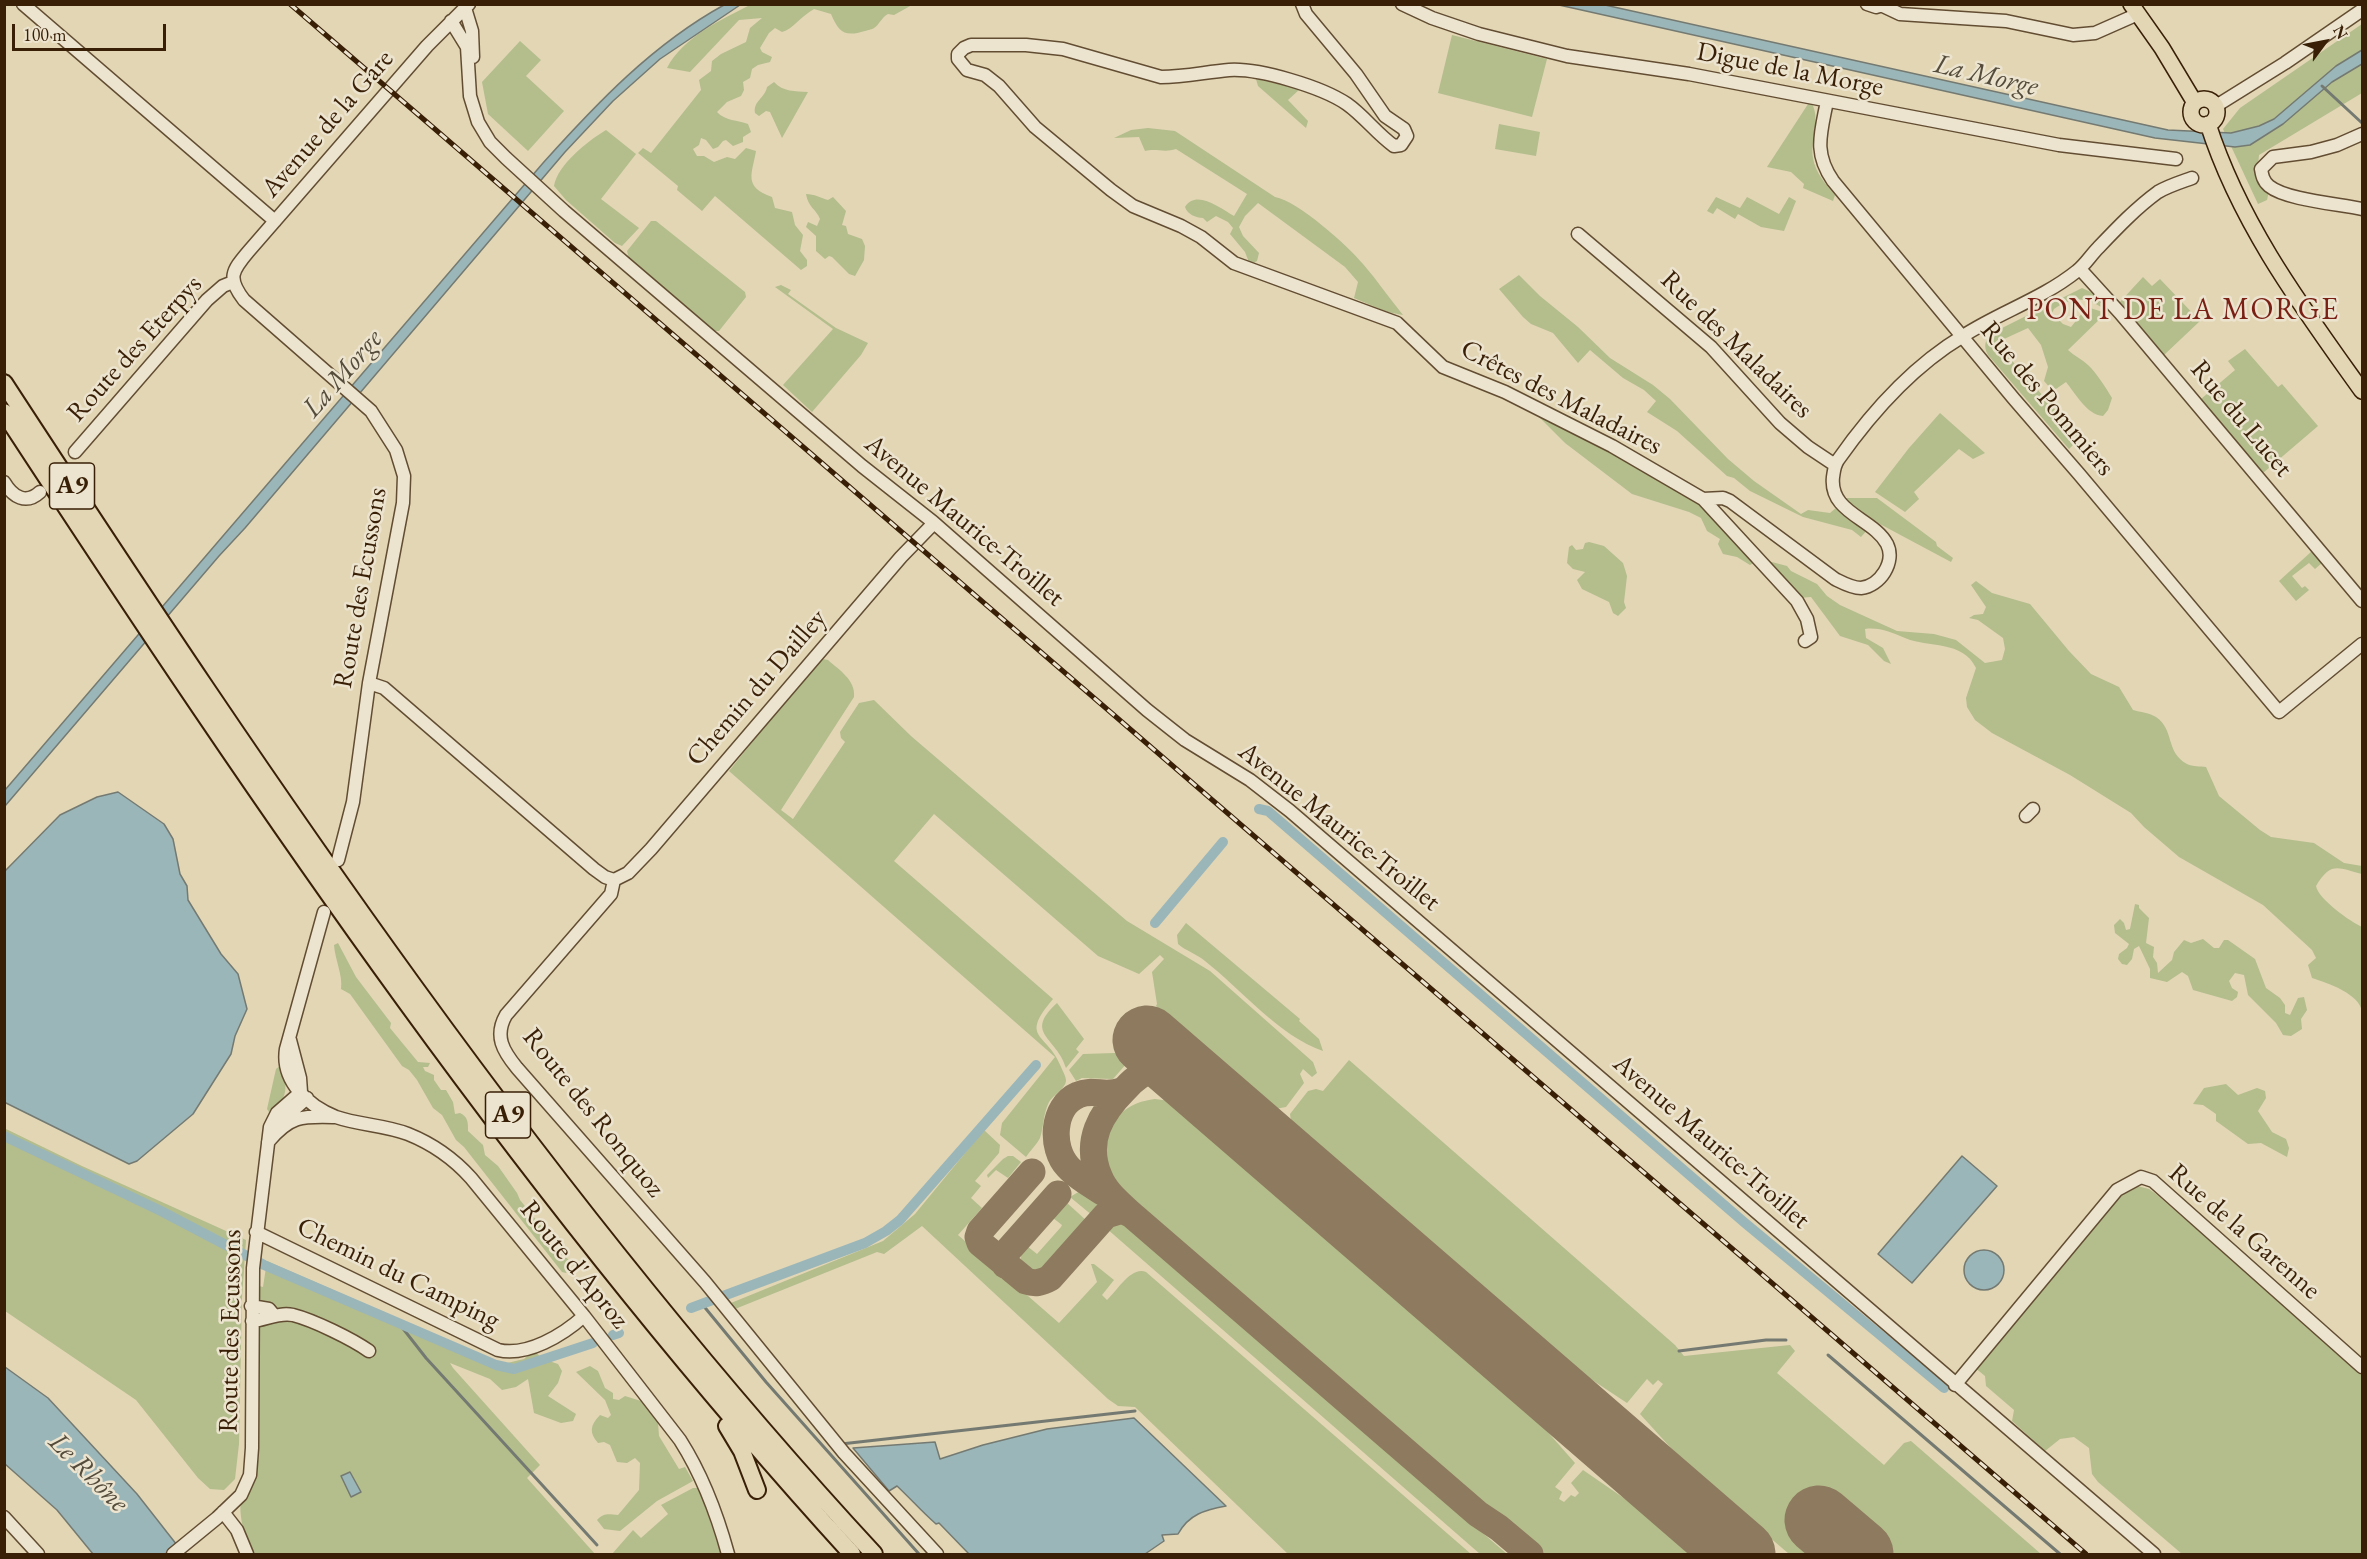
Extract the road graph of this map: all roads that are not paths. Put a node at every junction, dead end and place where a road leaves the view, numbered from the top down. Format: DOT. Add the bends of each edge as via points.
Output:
graph roads {
  1 [pos="23,4"];
  2 [pos="1302,4"];
  3 [pos="1402,4"];
  4 [pos="1868,4"];
  5 [pos="1901,4"];
  6 [pos="1885,5"];
  7 [pos="467,6"];
  8 [pos="2134,9"];
  9 [pos="2362,10"];
  10 [pos="1913,14"];
  11 [pos="451,21"];
  12 [pos="470,76"];
  13 [pos="1827,101"];
  14 [pos="2195,102"];
  15 [pos="2216,106"];
  16 [pos="2211,132"];
  17 [pos="2362,134"];
  18 [pos="2176,159"];
  19 [pos="2192,178"];
  20 [pos="2362,208"];
  21 [pos="275,221"];
  22 [pos="1578,234"];
  23 [pos="2080,269"];
  24 [pos="233,282"];
  25 [pos="1962,336"];
  26 [pos="4,383"];
  27 [pos="2362,391"];
  28 [pos="4,412"];
  29 [pos="75,452"];
  30 [pos="1835,465"];
  31 [pos="4,482"];
  32 [pos="40,492"];
  33 [pos="1703,500"];
  34 [pos="934,523"];
  35 [pos="134,596"];
  36 [pos="2362,601"];
  37 [pos="1805,641"];
  38 [pos="2362,644"];
  39 [pos="172,654"];
  40 [pos="369,683"];
  41 [pos="338,860"];
  42 [pos="614,880"];
  43 [pos="324,912"];
  44 [pos="304,1095"];
  45 [pos="337,1117"];
  46 [pos="268,1142"];
  47 [pos="256,1236"];
  48 [pos="251,1306"];
  49 [pos="274,1315"];
  50 [pos="584,1316"];
  51 [pos="252,1321"];
  52 [pos="369,1351"];
  53 [pos="687,1365"];
  54 [pos="2362,1367"];
  55 [pos="1955,1384"];
  56 [pos="757,1490"];
  57 [pos="223,1512"];
  58 [pos="4,1516"];
  59 [pos="38,1554"];
  60 [pos="173,1554"];
  61 [pos="247,1554"];
  62 [pos="728,1554"];
  63 [pos="852,1554"];
  64 [pos="874,1554"];
  65 [pos="937,1554"];
  66 [pos="2154,1554"];
  1 -- 21 [label="street"];
  2 -- 33 [label="street, Crêtes des Maladaires" via="1385,116 1404,129 1407,136 1401,145 1394,146 1347,104 1328,93 1270,75 1231,70 1161,77 1063,49 1026,45 971,45 958,54 958,59 967,70 985,75 999,86 1035,127 1133,206 1201,237 1234,263 1397,322 1443,367 1505,392 1612,446"];
  3 -- 13 [label="street, Digue de la Morge" via="1438,21 1548,52"];
  4 -- 6 [label="street" via="1876,8"];
  5 -- 10 [label="street"];
  6 -- 10 [label="street" via="1900,14"];
  7 -- 11 [label="street, Avenue de la Gare"];
  7 -- 12 [label="street, Avenue Maurice-Troillet" via="474,43"];
  8 -- 10 [label="street" via="2116,25 2087,35 2006,21"];
  8 -- 14 [label="main road"];
  9 -- 15 [label="street"];
  11 -- 12 [label="street, Avenue Maurice-Troillet" via="467,47"];
  11 -- 21 [label="street, Avenue de la Gare"];
  12 -- 34 [label="street, Avenue Maurice-Troillet" via="472,106 480,127 496,148 564,211"];
  13 -- 18 [label="street, Digue de la Morge" via="2059,145"];
  13 -- 25 [label="street, Rue des Pommiers" via="1819,142 1824,168"];
  14 -- 15 [label="main road" via="2206,99"];
  14 -- 16 [label="main road" via="2192,117"];
  15 -- 16 [label="main road"];
  16 -- 27 [label="main road" via="2239,201 2267,254"];
  17 -- 20 [label="street" via="2311,152 2273,157 2261,169 2269,186 2303,198"];
  19 -- 23 [label="street" via="2160,191 2123,222"];
  21 -- 24 [label="street, Avenue de la Gare" via="237,266"];
  22 -- 30 [label="street, Rue des Maladaires" via="1711,347 1780,423"];
  23 -- 25 [label="street" via="2054,289"];
  23 -- 36 [label="street, Rue du Lucet"];
  24 -- 29 [label="street, Route des Eterpys" via="207,300"];
  24 -- 40 [label="street, Route des Ecussons" via="244,300 360,399 396,450 404,476 403,503"];
  25 -- 30 [label="street" via="1878,409"];
  25 -- 38 [label="street, Rue des Pommiers" via="2279,712"];
  26 -- 35 [label="highway, A9"];
  28 -- 35 [label="highway, A9"];
  30 -- 33 [label="street" via="1832,488 1838,501 1889,547 1885,573 1862,588 1835,579 1730,501"];
  31 -- 32 [label="street" via="19,498 28,499"];
  33 -- 37 [label="street, Crêtes des Maladaires" via="1797,601 1811,637"];
  34 -- 42 [label="street, Chemin du Dailley" via="651,849 628,873"];
  34 -- 55 [label="street, Avenue Maurice-Troillet" via="1147,710 1290,811"];
  35 -- 39 [label="highway, A9"];
  39 -- 53 [label="highway, A9" via="325,892 564,1214"];
  39 -- 64 [label="highway, A9" via="523,1135 610,1247"];
  40 -- 41 [label="street, Route des Ecussons" via="353,802"];
  40 -- 42 [label="street" via="384,688 594,869"];
  42 -- 65 [label="street, Route des Ronquoz" via="611,894 506,1015 500,1039 511,1060 709,1287 844,1454"];
  43 -- 44 [label="street" via="290,1034"];
  44 -- 45 [label="street, Route d'Aproz"];
  44 -- 46 [label="street, Route des Ecussons" via="277,1113"];
  45 -- 46 [label="street" via="294,1119"];
  45 -- 50 [label="street, Route d'Aproz" via="399,1131 448,1156 484,1193"];
  46 -- 47 [label="street, Route des Ecussons"];
  47 -- 48 [label="street, Route des Ecussons"];
  47 -- 50 [label="street, Chemin du Camping" via="498,1350 520,1351 555,1336"];
  48 -- 49 [label="street" via="269,1309"];
  48 -- 51 [label="street, Route des Ecussons"];
  49 -- 51 [label="street"];
  49 -- 52 [label="street" via="292,1315 354,1340"];
  50 -- 62 [label="street, Route d'Aproz" via="692,1459 710,1496"];
  51 -- 57 [label="street, Route des Ecussons" via="252,1463 246,1486"];
  53 -- 56 [label="highway" via="742,1451"];
  53 -- 63 [label="highway, A9"];
  54 -- 55 [label="street, Rue de la Garenne" via="2153,1181 2141,1177 2117,1190"];
  55 -- 66 [label="street, Avenue Maurice-Troillet"];
  57 -- 60 [label="street, Route des Ecussons"];
  57 -- 61 [label="street" via="237,1530"];
  58 -- 59 [label="street"];
}
